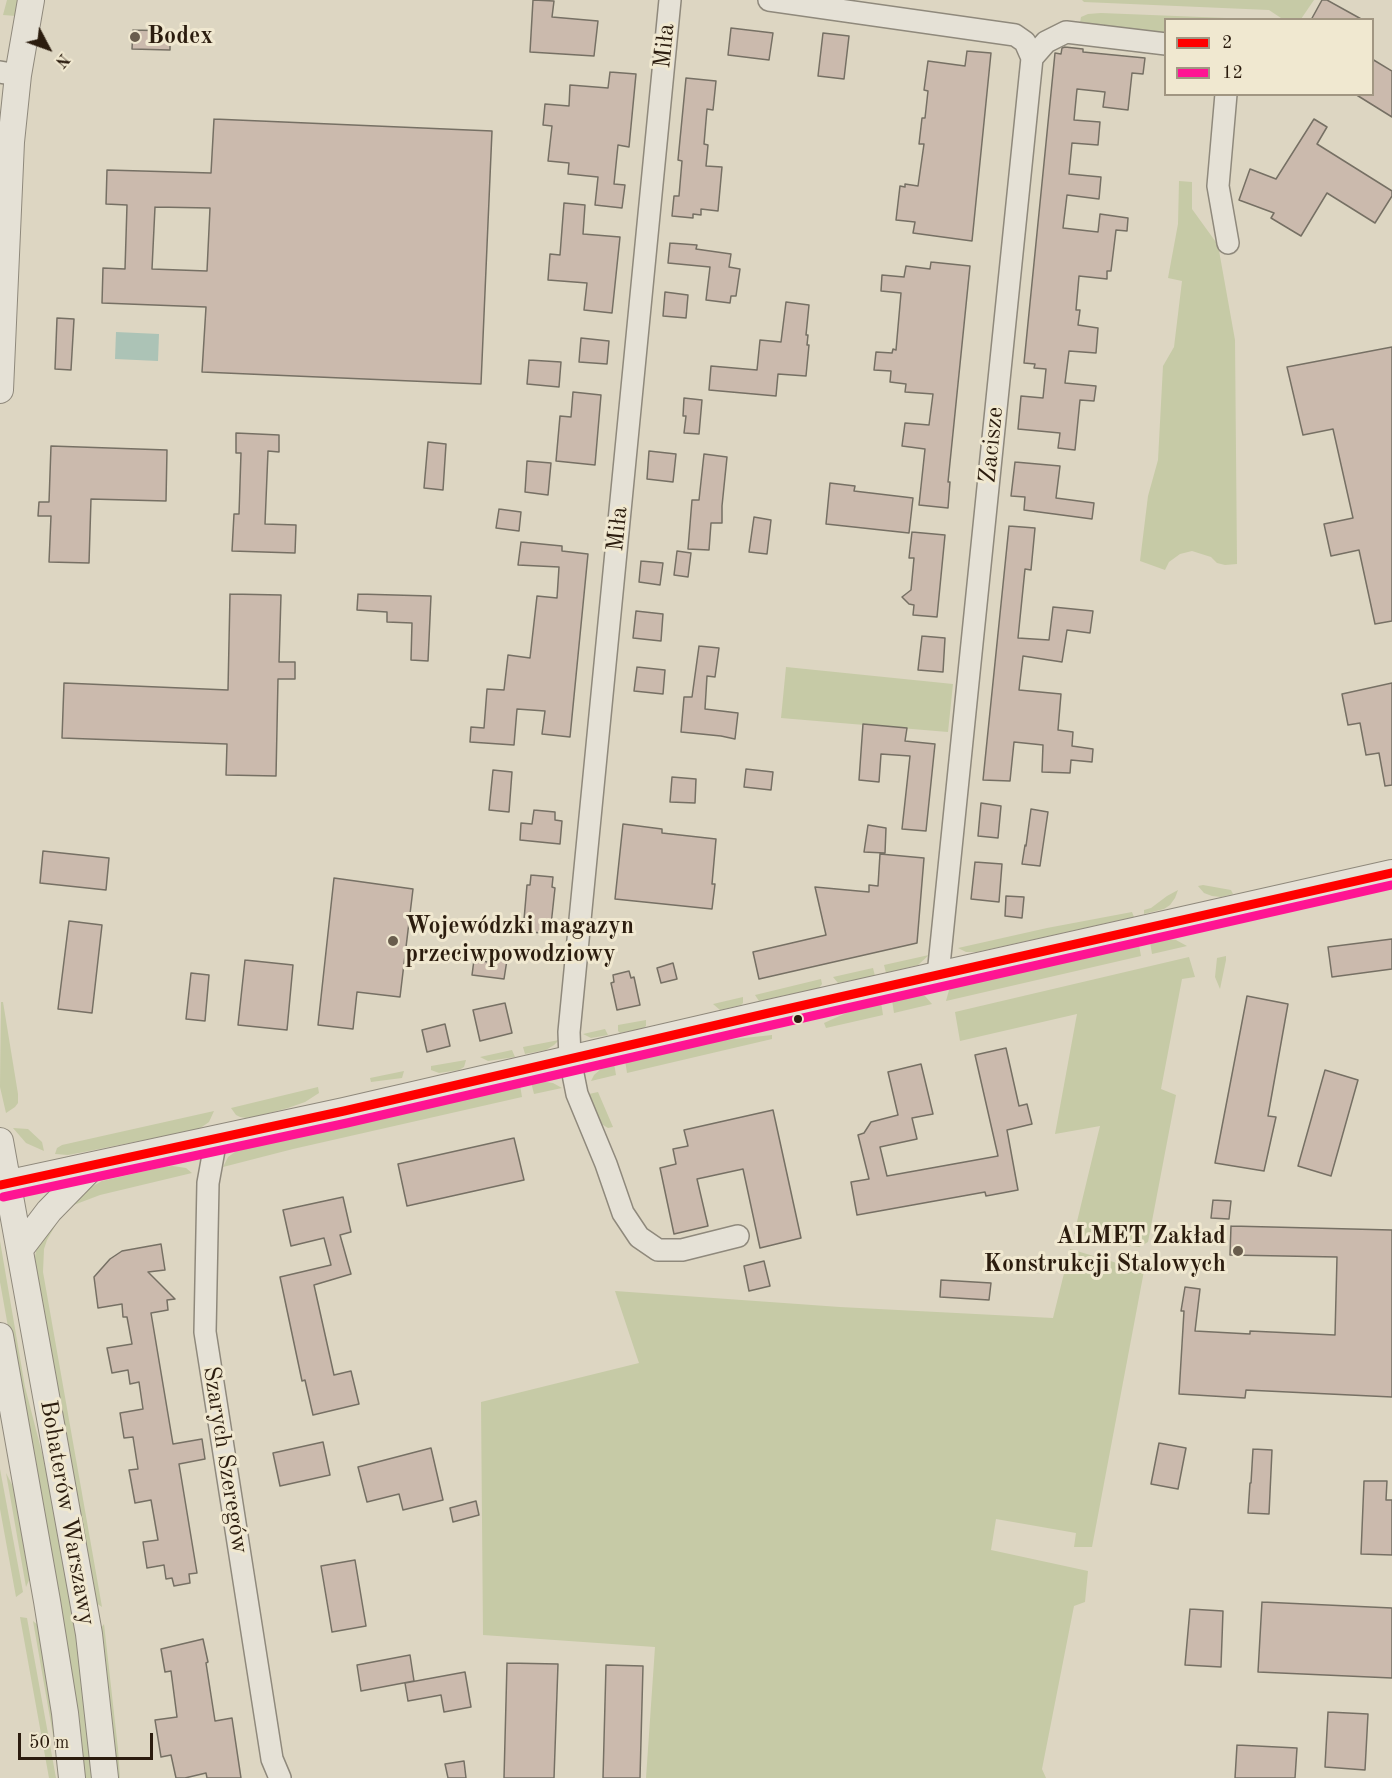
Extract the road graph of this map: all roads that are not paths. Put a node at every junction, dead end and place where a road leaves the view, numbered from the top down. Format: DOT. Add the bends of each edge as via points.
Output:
graph roads {
  1 [pos="31,0"];
  2 [pos="670,0"];
  3 [pos="769,0"];
  4 [pos="1164,44"];
  5 [pos="1032,58"];
  6 [pos="9,73"];
  7 [pos="1226,96"];
  8 [pos="1227,243"];
  9 [pos="0,390"];
  10 [pos="1392,873"];
  11 [pos="938,975"];
  12 [pos="570,1059"];
  13 [pos="216,1139"];
  14 [pos="0,1141"];
  15 [pos="94,1165"];
  16 [pos="4,1184"];
  17 [pos="738,1236"];
  18 [pos="20,1249"];
  19 [pos="0,1336"];
  20 [pos="72,1778"];
  21 [pos="105,1778"];
  22 [pos="280,1778"];
  1 -- 6 [label="street"];
  2 -- 12 [label="street, Miła" via="568,1032"];
  3 -- 5 [label="street" via="1015,35 1025,42"];
  4 -- 5 [label="street" via="1066,32 1046,42"];
  5 -- 11 [label="street, Zacisze"];
  6 -- 9 [label="street"];
  7 -- 8 [label="street" via="1218,186"];
  10 -- 11 [label="street"];
  11 -- 12 [label="street"];
  12 -- 13 [label="street"];
  12 -- 17 [label="street, Miła" via="577,1094 623,1213 639,1237 657,1250 682,1251"];
  13 -- 15 [label="street"];
  13 -- 22 [label="street, Szarych Szeregów" via="208,1183 205,1332 272,1759"];
  14 -- 16 [label="street, Bohaterów Warszawy"];
  15 -- 16 [label="street"];
  15 -- 18 [label="street" via="49,1211"];
  16 -- 18 [label="street, Bohaterów Warszawy"];
  18 -- 21 [label="street, Bohaterów Warszawy" via="89,1634"];
  19 -- 20 [label="street, Bohaterów Warszawy" via="47,1602"];
}
